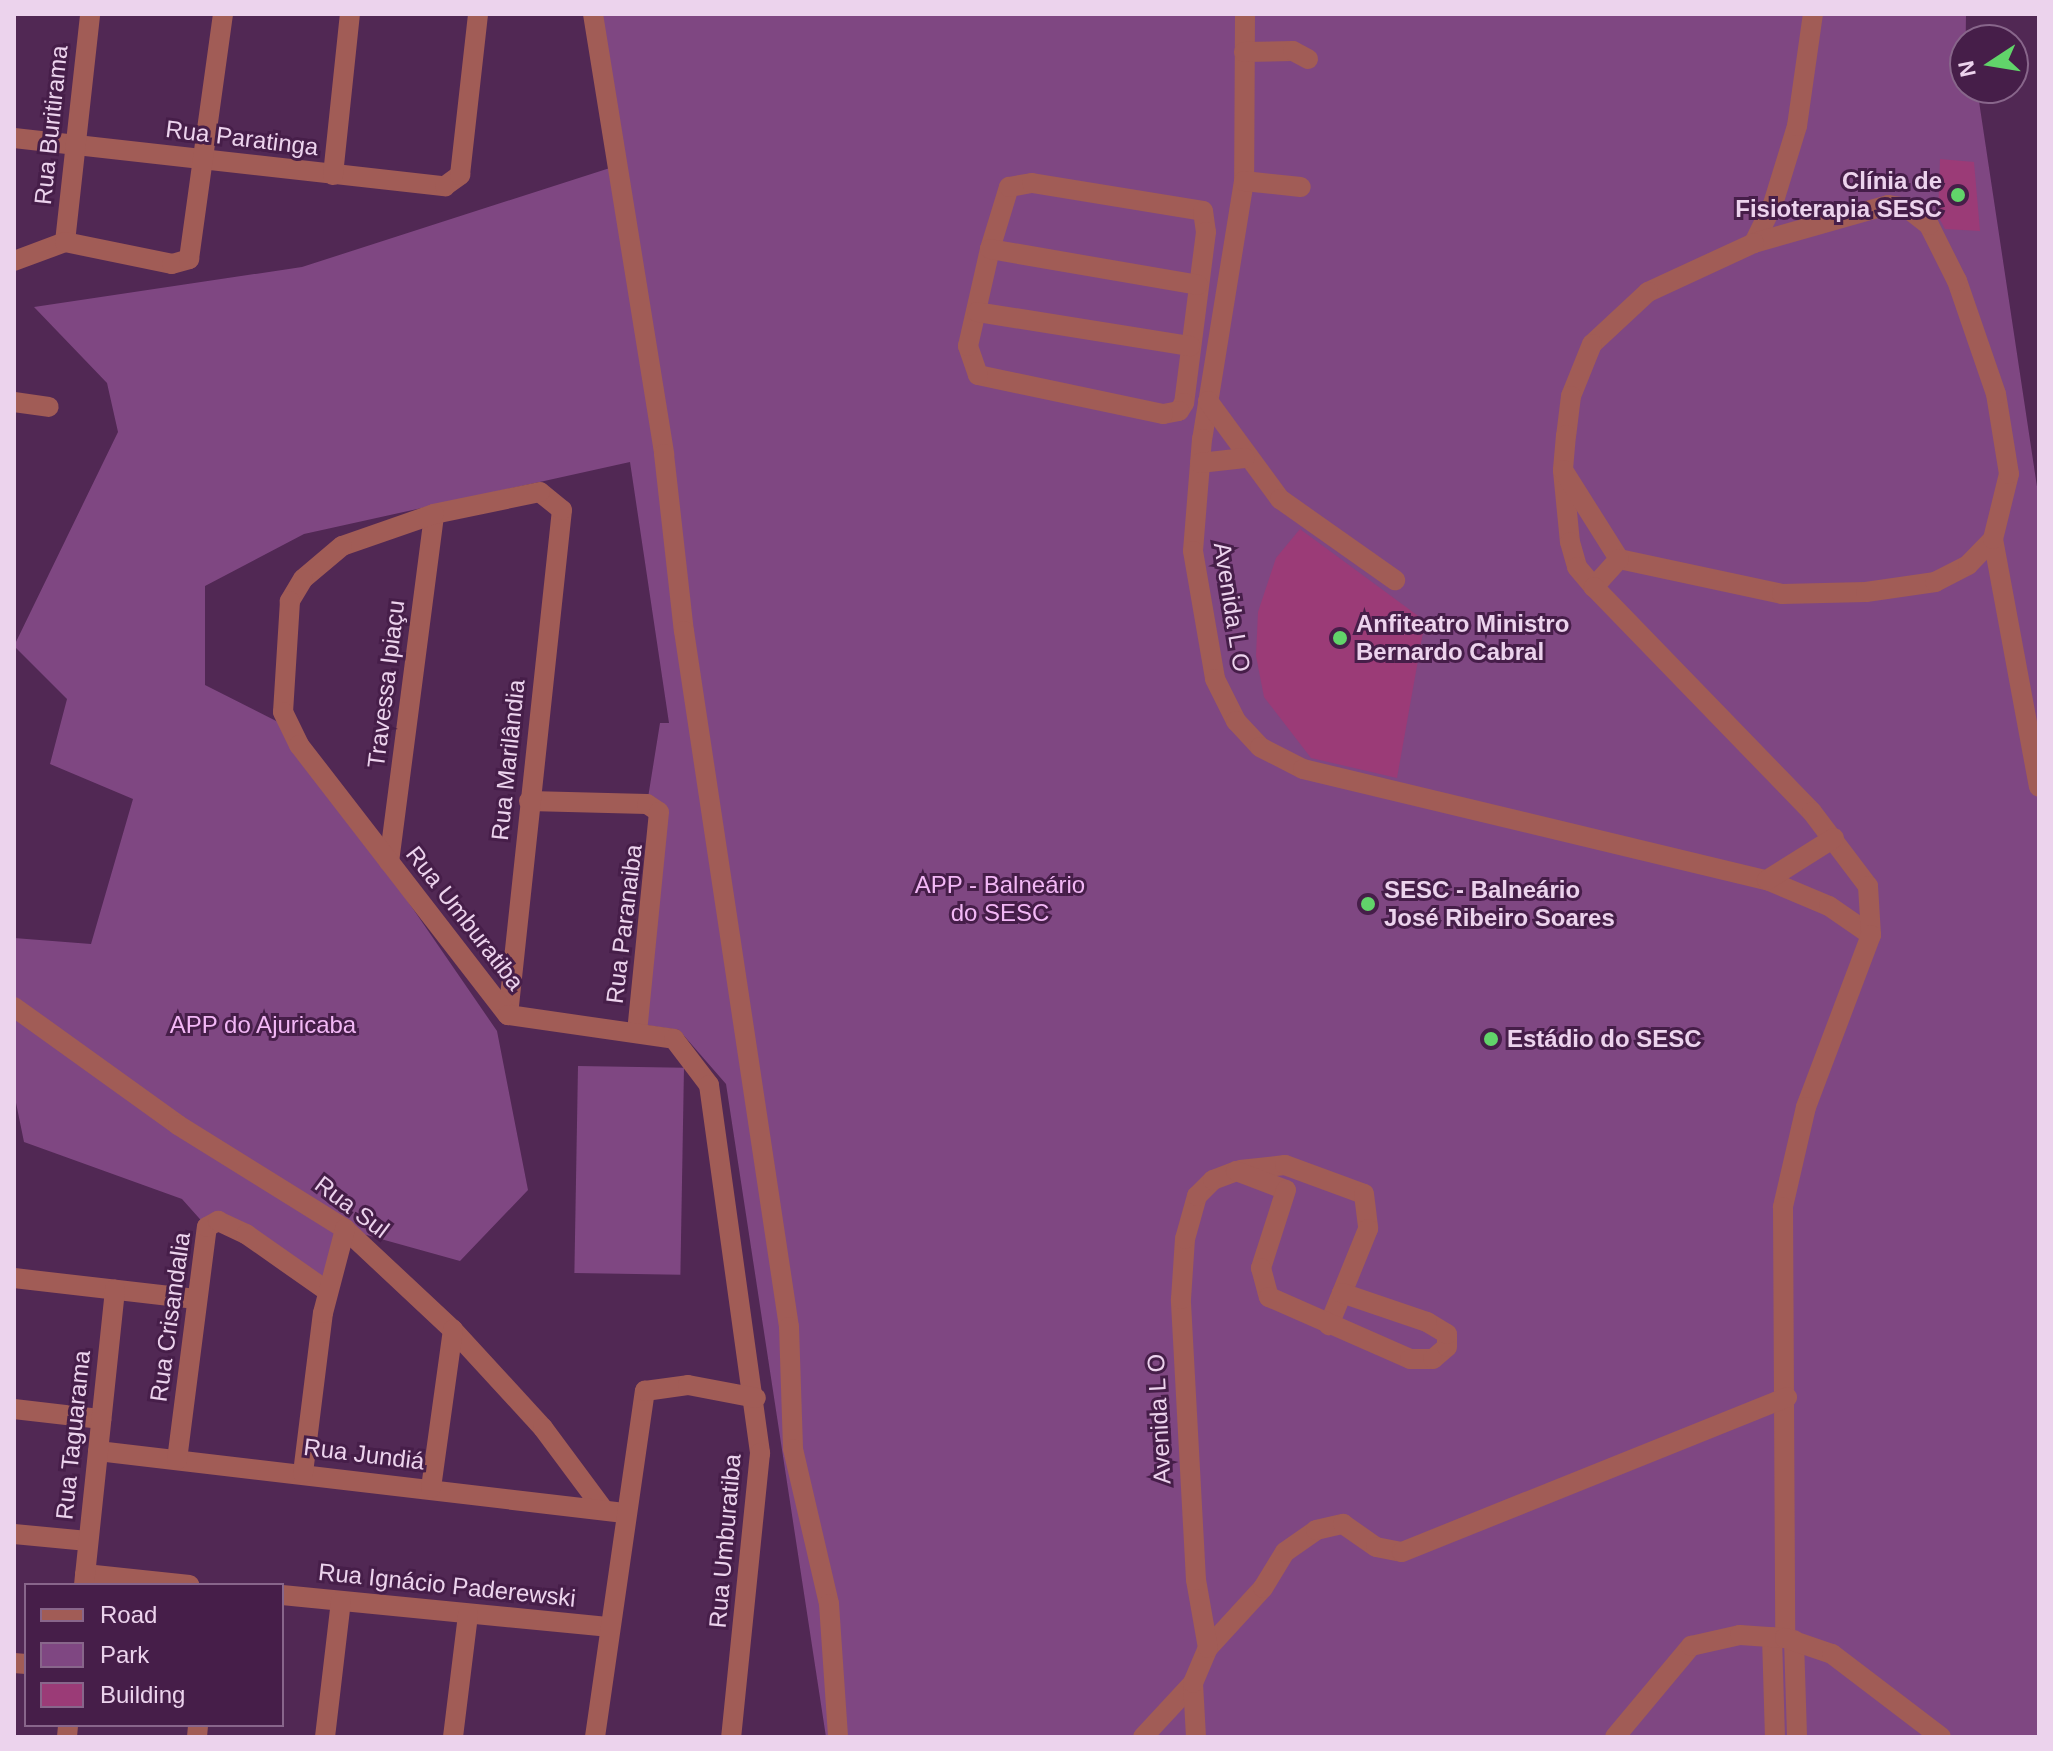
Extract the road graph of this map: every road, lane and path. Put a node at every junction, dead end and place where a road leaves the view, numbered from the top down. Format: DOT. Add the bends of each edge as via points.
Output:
graph roads {
  1 [pos="90,14"];
  2 [pos="223,14"];
  3 [pos="350,14"];
  4 [pos="478,14"];
  5 [pos="593,14"];
  6 [pos="1245,14"];
  7 [pos="1813,14"];
  8 [pos="1244,52"];
  9 [pos="1308,59"];
  10 [pos="14,138"];
  11 [pos="75,144"];
  12 [pos="204,160"];
  13 [pos="333,175"];
  14 [pos="1244,181"];
  15 [pos="1301,187"];
  16 [pos="65,242"];
  17 [pos="1754,243"];
  18 [pos="990,249"];
  19 [pos="14,261"];
  20 [pos="1198,285"];
  21 [pos="977,312"];
  22 [pos="1193,312"];
  23 [pos="1223,317"];
  24 [pos="1190,346"];
  25 [pos="1208,401"];
  26 [pos="14,402"];
  27 [pos="49,407"];
  28 [pos="1245,458"];
  29 [pos="1200,463"];
  30 [pos="1563,470"];
  31 [pos="562,510"];
  32 [pos="434,514"];
  33 [pos="1993,539"];
  34 [pos="1619,559"];
  35 [pos="1395,580"];
  36 [pos="1594,587"];
  37 [pos="2039,787"];
  38 [pos="529,801"];
  39 [pos="1834,838"];
  40 [pos="389,862"];
  41 [pos="1767,880"];
  42 [pos="1871,935"];
  43 [pos="14,1007"];
  44 [pos="508,1015"];
  45 [pos="637,1033"];
  46 [pos="1236,1171"];
  47 [pos="345,1229"];
  48 [pos="14,1278"];
  49 [pos="115,1290"];
  50 [pos="327,1291"];
  51 [pos="1342,1293"];
  52 [pos="196,1299"];
  53 [pos="1329,1325"];
  54 [pos="453,1330"];
  55 [pos="1787,1397"];
  56 [pos="756,1398"];
  57 [pos="14,1409"];
  58 [pos="101,1419"];
  59 [pos="98,1451"];
  60 [pos="177,1460"];
  61 [pos="303,1473"];
  62 [pos="431,1488"];
  63 [pos="614,1512"];
  64 [pos="14,1534"];
  65 [pos="88,1541"];
  66 [pos="84,1580"];
  67 [pos="147,1583"];
  68 [pos="284,1595"];
  69 [pos="341,1601"];
  70 [pos="468,1614"];
  71 [pos="607,1627"];
  72 [pos="1784,1638"];
  73 [pos="1208,1648"];
  74 [pos="1193,1683"];
  75 [pos="325,1737"];
  76 [pos="453,1737"];
  77 [pos="595,1737"];
  78 [pos="731,1737"];
  79 [pos="838,1737"];
  80 [pos="1143,1737"];
  81 [pos="1196,1737"];
  82 [pos="1615,1737"];
  83 [pos="1775,1737"];
  84 [pos="1797,1737"];
  85 [pos="1941,1737"];
  1 -- 11 [label="street, Rua Buritirama"];
  2 -- 12 [label="street"];
  3 -- 13 [label="street"];
  4 -- 13 [label="street, Rua Paratinga" via="460,175 435,187"];
  5 -- 79 [label="street" via="664,454 684,631 789,1327 793,1449 829,1604"];
  6 -- 8 [label="street, Avenida L O"];
  7 -- 17 [label="street" via="1797,126 1773,204"];
  8 -- 9 [label="street" via="1293,51"];
  8 -- 14 [label="street, Avenida L O"];
  10 -- 11 [label="street, Rua Paratinga"];
  11 -- 12 [label="street, Rua Paratinga"];
  11 -- 16 [label="street, Rua Buritirama"];
  12 -- 13 [label="street, Rua Paratinga"];
  12 -- 16 [label="street" via="193,252 172,264"];
  14 -- 15 [label="street"];
  14 -- 23 [label="street, Avenida L O"];
  16 -- 19 [label="street"];
  17 -- 30 [label="street" via="1648,292 1592,344 1571,396"];
  17 -- 33 [label="street" via="1888,205 1907,208 1929,225 1957,281 1996,394 2009,474"];
  18 -- 20 [label="street"];
  18 -- 20 [label="street" via="1009,187 1032,183 1203,211"];
  18 -- 21 [label="street"];
  20 -- 22 [label="street"];
  21 -- 24 [label="street"];
  21 -- 24 [label="street" via="968,346 978,375 1163,414 1179,411 1184,403"];
  22 -- 23 [label="street"];
  22 -- 24 [label="street"];
  23 -- 25 [label="street, Avenida L O"];
  25 -- 28 [label="street"];
  25 -- 29 [label="street, Avenida L O"];
  26 -- 27 [label="street"];
  28 -- 29 [label="street"];
  28 -- 35 [label="street" via="1280,499"];
  29 -- 41 [label="street, Avenida L O" via="1193,551 1215,679 1236,721 1260,747 1329,776"];
  30 -- 34 [label="street"];
  30 -- 36 [label="street" via="1570,542 1577,567"];
  31 -- 32 [label="street, Rua Umburatiba" via="540,492"];
  31 -- 38 [label="street, Rua Marilândia"];
  32 -- 40 [label="street, Travessa Ipiaçu"];
  32 -- 40 [label="street, Rua Umburatiba" via="342,546 303,579 290,601 285,629 286,724"];
  33 -- 34 [label="street" via="1968,565 1935,582 1866,592 1782,594"];
  33 -- 37 [label="street"];
  34 -- 36 [label="street"];
  36 -- 39 [label="street"];
  38 -- 44 [label="street, Rua Marilândia"];
  38 -- 45 [label="street, Rua Paranaiba" via="647,804 662,820"];
  39 -- 41 [label="street"];
  39 -- 42 [label="street" via="1868,886"];
  40 -- 44 [label="street, Rua Umburatiba"];
  41 -- 42 [label="street, Avenida L O" via="1829,906"];
  42 -- 55 [label="street" via="1806,1107 1783,1207"];
  43 -- 47 [label="street, Rua Sul" via="178,1125"];
  44 -- 45 [label="street, Rua Umburatiba"];
  45 -- 56 [label="street, Rua Umburatiba" via="674,1039 709,1085"];
  46 -- 51 [label="street" via="1252,1164 1285,1165 1364,1194 1368,1229"];
  46 -- 53 [label="street" via="1286,1190 1261,1284 1269,1297"];
  46 -- 73 [label="street, Avenida L O" via="1213,1180 1197,1196 1185,1239 1181,1299 1196,1580"];
  47 -- 50 [label="street"];
  47 -- 54 [label="street, Rua Sul"];
  48 -- 49 [label="street"];
  49 -- 52 [label="street"];
  49 -- 58 [label="street, Rua Taguarama"];
  50 -- 52 [label="street, Rua Crisandalia" via="218,1221 207,1227"];
  50 -- 61 [label="street"];
  51 -- 53 [label="street"];
  51 -- 53 [label="street" via="1427,1322 1447,1334 1447,1347 1433,1359 1410,1359"];
  52 -- 60 [label="street, Rua Crisandalia"];
  54 -- 62 [label="street"];
  54 -- 63 [label="street, Rua Sul"];
  55 -- 72 [label="street"];
  55 -- 73 [label="street" via="1402,1552 1376,1547 1343,1524 1316,1530 1285,1552 1263,1588"];
  56 -- 63 [label="street" via="688,1385 645,1391"];
  56 -- 78 [label="street, Rua Umburatiba" via="760,1497"];
  57 -- 58 [label="street"];
  58 -- 59 [label="street, Rua Taguarama"];
  59 -- 60 [label="street, Rua Jundiá"];
  59 -- 65 [label="street, Rua Taguarama"];
  60 -- 61 [label="street, Rua Jundiá"];
  61 -- 62 [label="street, Rua Jundiá"];
  62 -- 63 [label="street, Rua Jundiá"];
  63 -- 71 [label="street"];
  64 -- 65 [label="street"];
  65 -- 66 [label="street, Rua Taguarama"];
  66 -- 67 [label="street"];
  68 -- 69 [label="street, Rua Ignácio Paderewski"];
  69 -- 70 [label="street, Rua Ignácio Paderewski"];
  69 -- 75 [label="street"];
  70 -- 71 [label="street, Rua Ignácio Paderewski"];
  70 -- 76 [label="street"];
  71 -- 77 [label="street"];
  72 -- 82 [label="street" via="1740,1635 1691,1646"];
  72 -- 83 [label="street"];
  72 -- 84 [label="street"];
  72 -- 85 [label="street" via="1832,1654"];
  73 -- 74 [label="street"];
  74 -- 80 [label="street"];
  74 -- 81 [label="street"];
}
